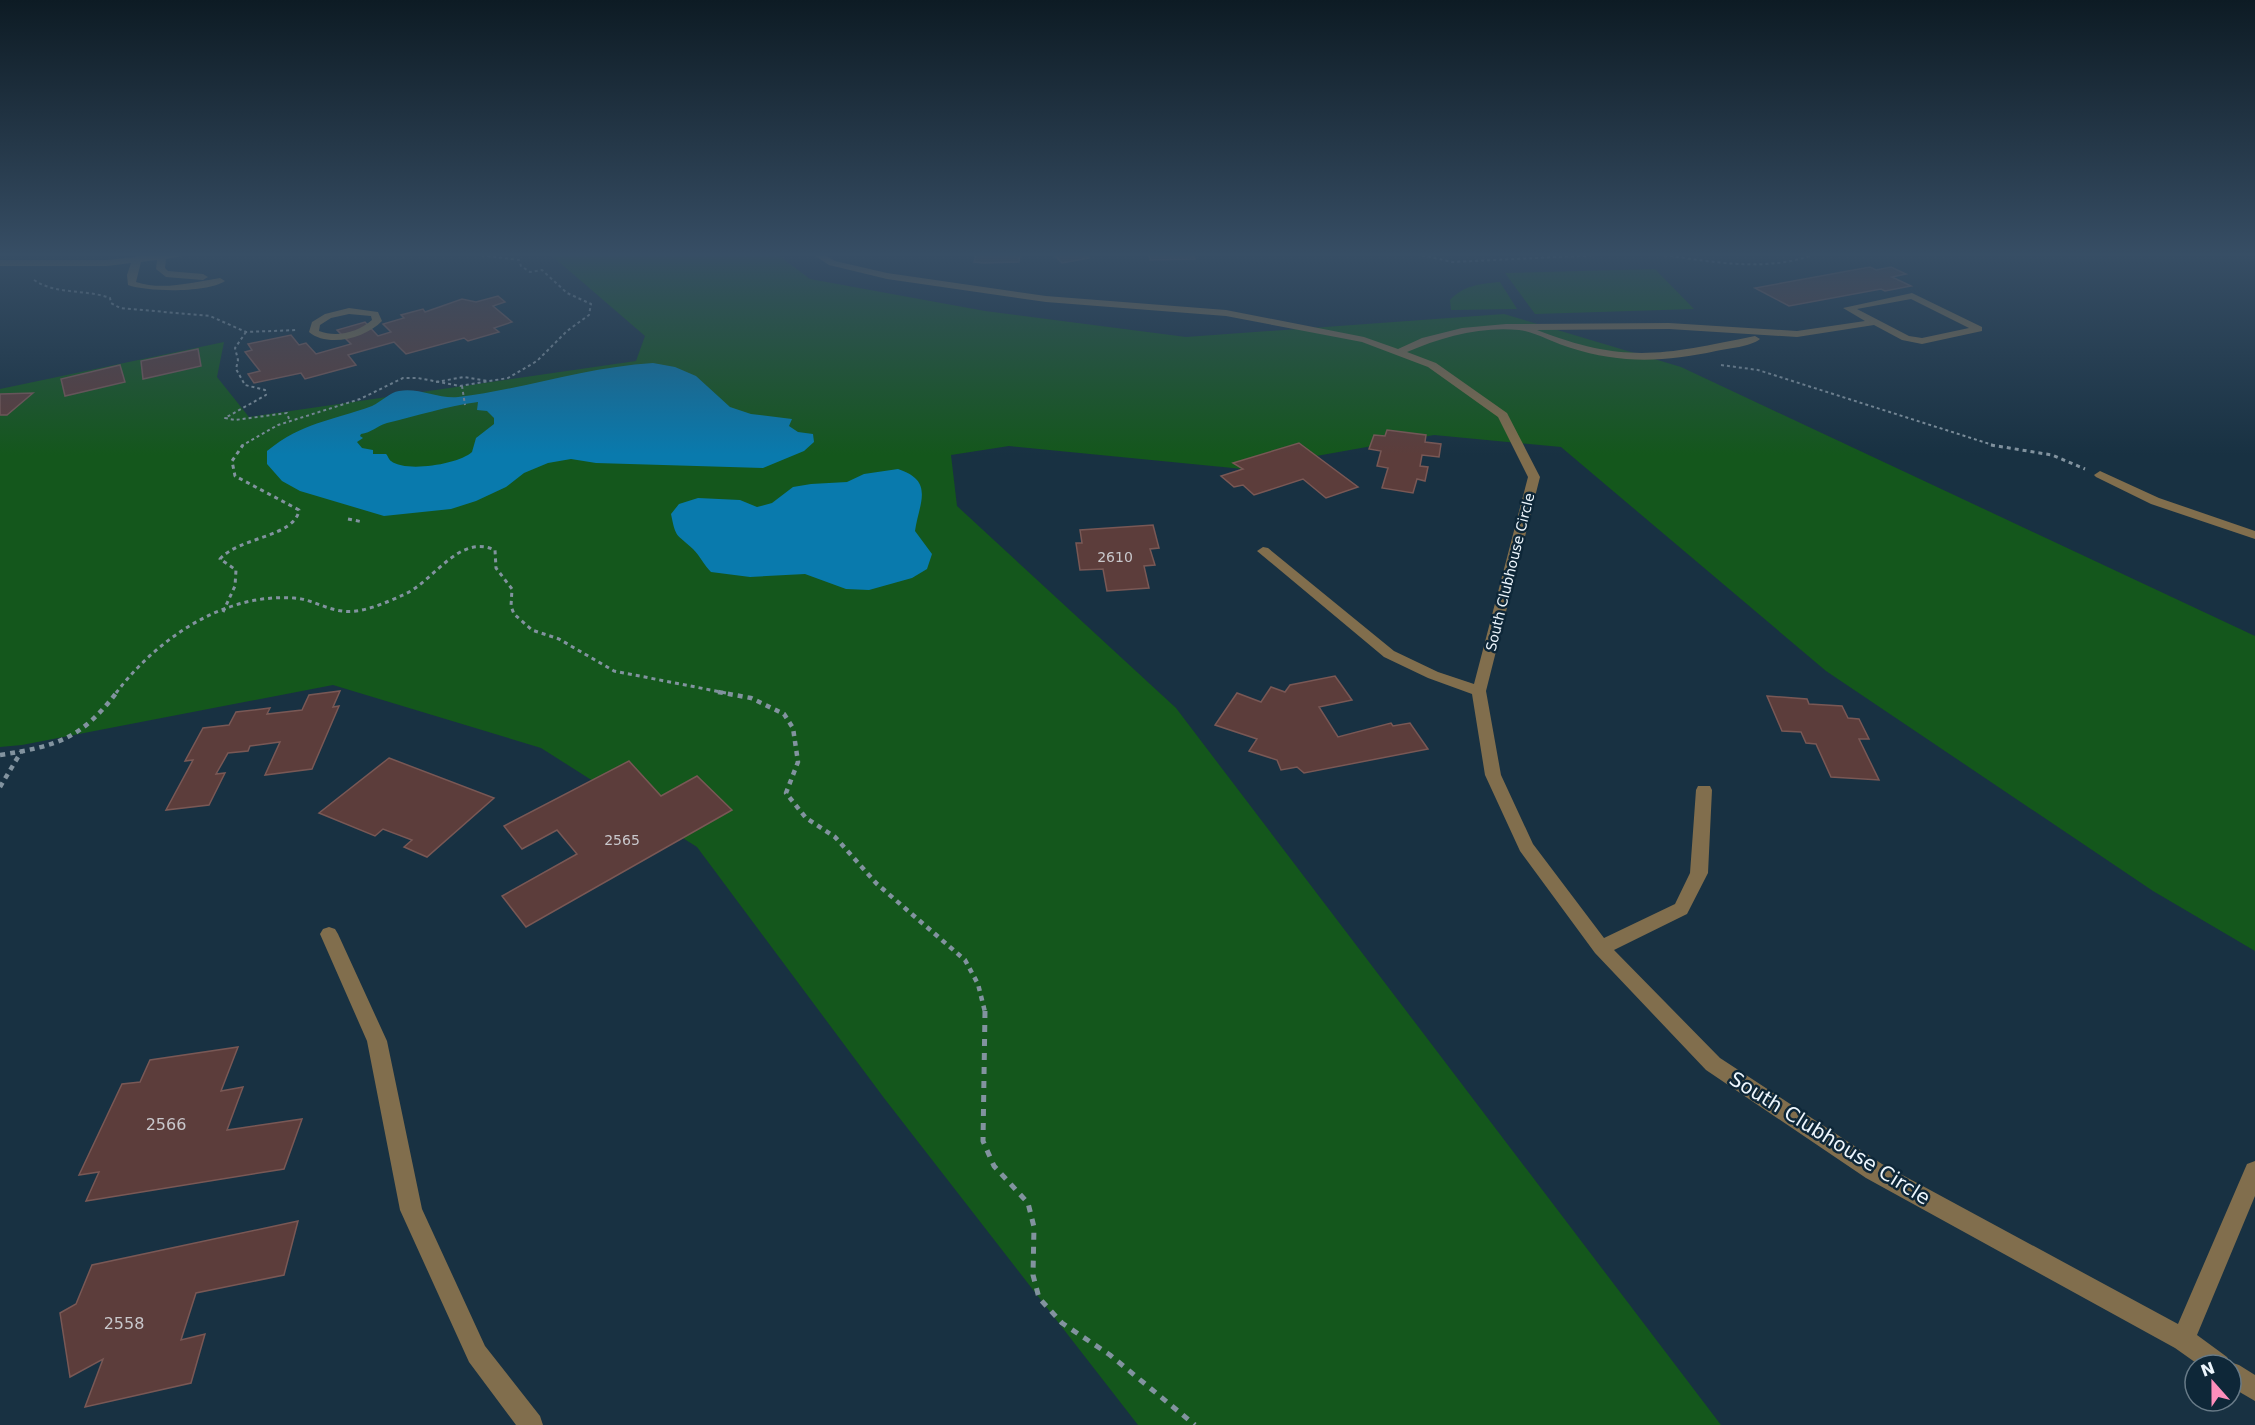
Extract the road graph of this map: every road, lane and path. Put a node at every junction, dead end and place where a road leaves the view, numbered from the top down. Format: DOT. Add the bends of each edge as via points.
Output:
graph roads {
  1 [pos="222,322"];
  2 [pos="321,322"];
  3 [pos="375,322"];
  4 [pos="582,322"];
  5 [pos="1269,322"];
  6 [pos="1875,322"];
  7 [pos="1964,322"];
  8 [pos="1521,326"];
  9 [pos="313,328"];
  10 [pos="246,332"];
  11 [pos="1776,334"];
  12 [pos="1398,353"];
  13 [pos="1718,365"];
  14 [pos="491,382"];
  15 [pos="433,383"];
  16 [pos="462,386"];
  17 [pos="465,405"];
  18 [pos="290,422"];
  19 [pos="2100,475"];
  20 [pos="348,519"];
  21 [pos="363,522"];
  22 [pos="2255,535"];
  23 [pos="1263,551"];
  24 [pos="223,612"];
  25 [pos="1479,691"];
  26 [pos="21,752"];
  27 [pos="0,755"];
  28 [pos="0,787"];
  29 [pos="1704,790"];
  30 [pos="329,934"];
  31 [pos="1601,948"];
  32 [pos="2255,1171"];
  33 [pos="2183,1341"];
  34 [pos="2201,1353"];
  35 [pos="531,1425"];
  36 [pos="1196,1425"];
  1 -- 10 [label="path"];
  2 -- 9 [label="street"];
  3 -- 9 [label="street" via="346,335 326,336"];
  4 -- 14 [label="path" via="544,356 511,377"];
  5 -- 12 [label="street, South Clubhouse Circle" via="1364,340"];
  6 -- 7 [label="street" via="1906,338 1922,341 1979,329"];
  6 -- 11 [label="street"];
  8 -- 11 [label="street" via="1669,326"];
  8 -- 11 [label="street" via="1567,346 1630,357 1674,356"];
  8 -- 12 [label="street" via="1462,331 1426,340"];
  9 -- 10 [label="path"];
  10 -- 18 [label="path" via="235,348 236,369 245,385 265,390 266,395 225,418 287,413"];
  12 -- 25 [label="street, South Clubhouse Circle" via="1432,365 1503,415 1534,477"];
  13 -- 19 [label="path" via="1758,370 2001,448 2052,455"];
  14 -- 15 [label="path" via="464,377"];
  14 -- 16 [label="path"];
  15 -- 16 [label="path"];
  15 -- 18 [label="path" via="412,376 392,381 360,399"];
  16 -- 17 [label="path"];
  18 -- 24 [label="path" via="254,436 242,444 231,460 235,476 282,498 300,514 289,528 255,537 222,553 220,559 236,570 235,586"];
  19 -- 22 [label="street" via="2156,501"];
  20 -- 21 [label="path"];
  23 -- 25 [label="street" via="1389,654"];
  24 -- 26 [label="path" via="194,624 165,644 132,672 81,730"];
  24 -- 36 [label="path" via="292,598 342,611 362,609 407,594 462,550 483,545 495,550 496,568 511,584 514,614 532,630 559,639 614,671 751,698 784,714 793,728 798,762 786,793 794,806 835,837 877,884 965,960 978,984 985,1009 983,1141 999,1173 1017,1187 1028,1203 1035,1232 1033,1278 1039,1298 1056,1320 1109,1354"];
  25 -- 31 [label="street, South Clubhouse Circle" via="1492,776 1526,847"];
  26 -- 27 [label="path"];
  26 -- 28 [label="path"];
  29 -- 31 [label="street" via="1699,873 1681,909"];
  30 -- 35 [label="street" via="377,1041 411,1210 477,1354"];
  31 -- 33 [label="street, South Clubhouse Circle" via="1713,1064 1874,1171"];
  32 -- 33 [label="street"];
  33 -- 34 [label="street, South Clubhouse Circle"];
}
